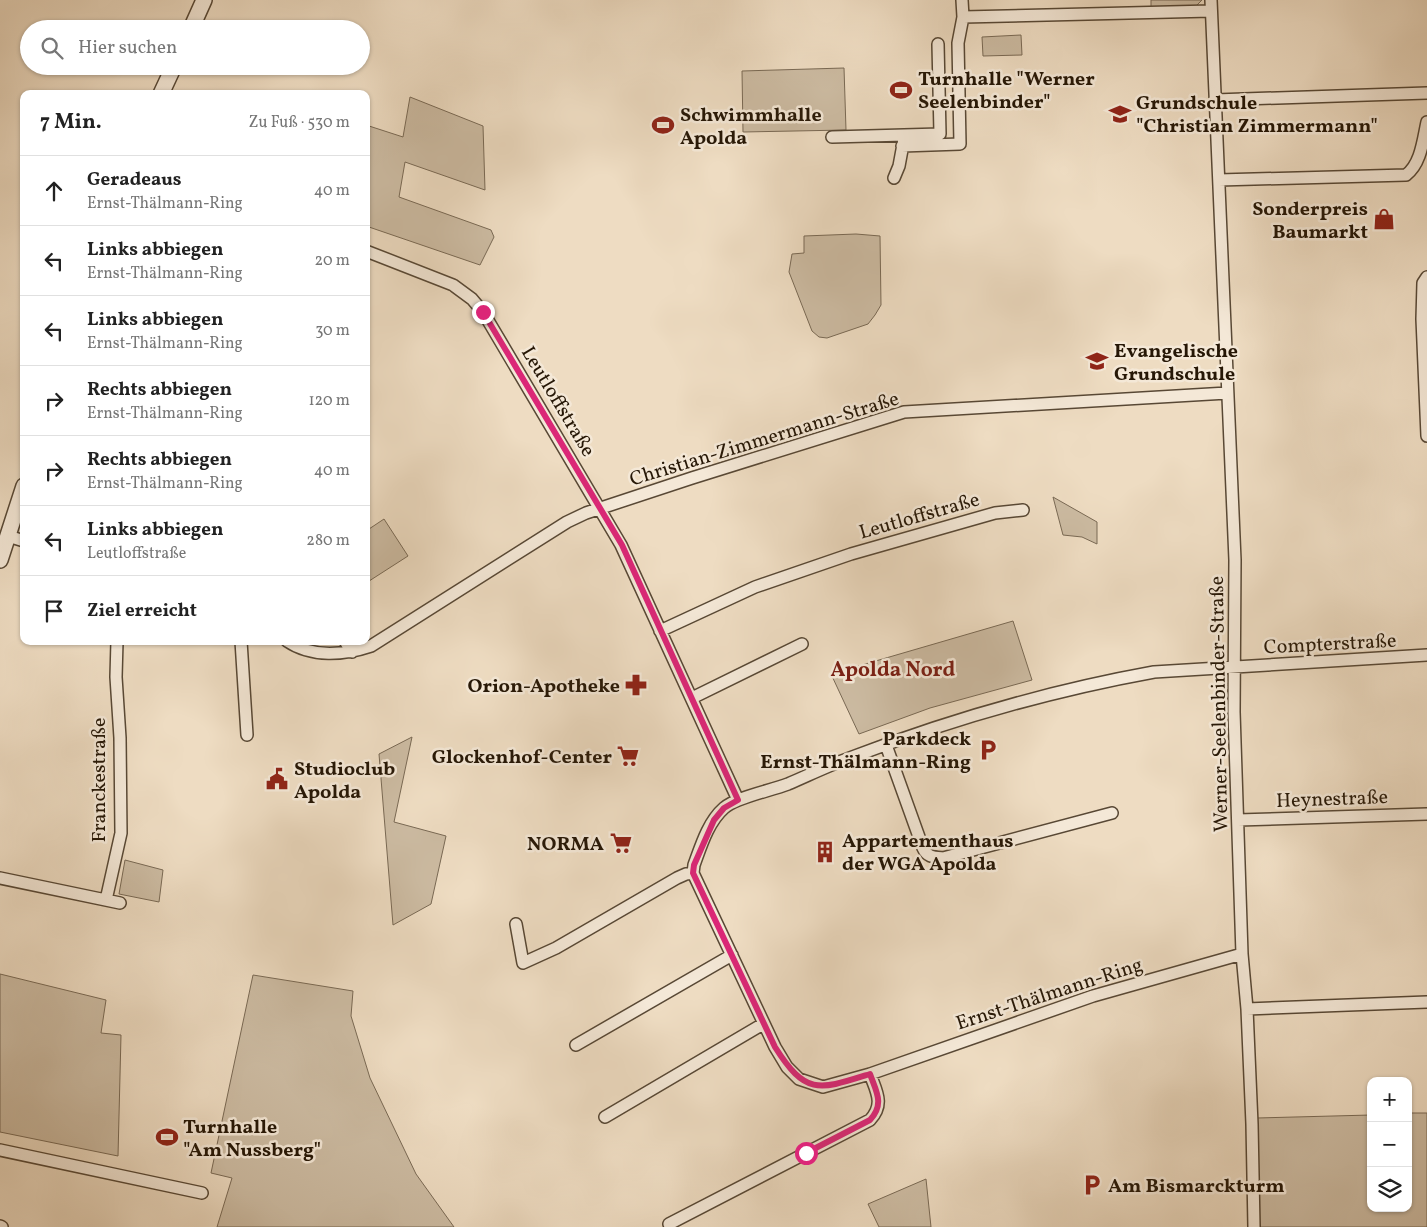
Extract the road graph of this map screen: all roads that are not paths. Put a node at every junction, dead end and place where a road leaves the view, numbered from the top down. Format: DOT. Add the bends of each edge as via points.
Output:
graph roads {
  1 [pos="204,0"];
  2 [pos="962,0"];
  3 [pos="1211,6"];
  4 [pos="963,17"];
  5 [pos="195,20"];
  6 [pos="938,44"];
  7 [pos="170,75"];
  8 [pos="163,90"];
  9 [pos="1427,93"];
  10 [pos="1215,100"];
  11 [pos="1427,122"];
  12 [pos="832,137"];
  13 [pos="903,141"];
  14 [pos="894,178"];
  15 [pos="1219,180"];
  16 [pos="370,254"];
  17 [pos="1427,277"];
  18 [pos="1227,393"];
  19 [pos="1427,436"];
  20 [pos="20,498"];
  21 [pos="601,509"];
  22 [pos="1023,510"];
  23 [pos="8,536"];
  24 [pos="20,540"];
  25 [pos="0,560"];
  26 [pos="660,631"];
  27 [pos="802,644"];
  28 [pos="117,645"];
  29 [pos="240,645"];
  30 [pos="293,645"];
  31 [pos="348,645"];
  32 [pos="352,652"];
  33 [pos="1427,656"];
  34 [pos="1234,666"];
  35 [pos="692,698"];
  36 [pos="247,734"];
  37 [pos="886,745"];
  38 [pos="738,800"];
  39 [pos="1112,813"];
  40 [pos="1427,814"];
  41 [pos="1238,820"];
  42 [pos="693,873"];
  43 [pos="0,878"];
  44 [pos="106,900"];
  45 [pos="120,903"];
  46 [pos="516,924"];
  47 [pos="1242,954"];
  48 [pos="732,956"];
  49 [pos="1427,1002"];
  50 [pos="1247,1009"];
  51 [pos="763,1024"];
  52 [pos="576,1045"];
  53 [pos="870,1074"];
  54 [pos="605,1117"];
  55 [pos="0,1150"];
  56 [pos="202,1192"];
  57 [pos="669,1224"];
  58 [pos="1254,1227"];
  1 -- 5 [label="street"];
  2 -- 4 [label="street"];
  3 -- 4 [label="street"];
  3 -- 10 [label="street, Werner-Seelenbinder-Straße"];
  4 -- 13 [label="street" via="958,44 960,144"];
  6 -- 13 [label="street" via="940,134"];
  7 -- 8 [label="street"];
  9 -- 10 [label="street"];
  10 -- 15 [label="street, Werner-Seelenbinder-Straße"];
  11 -- 15 [label="street" via="1413,170 1406,175"];
  12 -- 13 [label="street"];
  13 -- 14 [label="street"];
  15 -- 18 [label="street, Werner-Seelenbinder-Straße"];
  16 -- 21 [label="street, Leutloffstraße" via="454,285 472,299 495,331"];
  17 -- 19 [label="street" via="1423,283 1422,319"];
  18 -- 21 [label="street, Christian-Zimmermann-Straße" via="904,412"];
  18 -- 34 [label="street, Werner-Seelenbinder-Straße" via="1235,560"];
  20 -- 23 [label="street"];
  21 -- 26 [label="street, Leutloffstraße" via="622,545"];
  21 -- 32 [label="street, Christian-Zimmermann-Straße" via="567,522 371,646"];
  22 -- 26 [label="street, Leutloffstraße" via="995,513 851,554 755,587"];
  23 -- 24 [label="street"];
  23 -- 25 [label="street"];
  26 -- 35 [label="street, Leutloffstraße"];
  27 -- 35 [label="street"];
  28 -- 44 [label="street, Franckestraße" via="121,833"];
  29 -- 36 [label="street"];
  30 -- 32 [label="street, Christian-Zimmermann-Straße" via="326,653"];
  31 -- 32 [label="street"];
  33 -- 34 [label="street, Compterstraße"];
  34 -- 37 [label="street" via="1154,672 1110,680 1006,706"];
  34 -- 41 [label="street, Werner-Seelenbinder-Straße"];
  35 -- 38 [label="street, Leutloffstraße"];
  37 -- 38 [label="street" via="765,793"];
  37 -- 39 [label="street" via="923,848 932,857 943,858"];
  38 -- 42 [label="street" via="724,808 714,820"];
  40 -- 41 [label="street, Heynestraße"];
  41 -- 47 [label="street, Werner-Seelenbinder-Straße"];
  42 -- 46 [label="street" via="677,878 556,948 523,963"];
  42 -- 48 [label="street, Ernst-Thälmann-Ring"];
  43 -- 44 [label="street"];
  44 -- 45 [label="street"];
  47 -- 50 [label="street, Werner-Seelenbinder-Straße"];
  47 -- 53 [label="street, Ernst-Thälmann-Ring" via="1093,996"];
  48 -- 51 [label="street, Ernst-Thälmann-Ring"];
  48 -- 52 [label="street"];
  49 -- 50 [label="street"];
  50 -- 58 [label="street, Werner-Seelenbinder-Straße"];
  51 -- 53 [label="street, Ernst-Thälmann-Ring" via="787,1067 799,1079 823,1087"];
  51 -- 54 [label="street"];
  53 -- 57 [label="street" via="879,1099 879,1106 870,1120"];
  55 -- 56 [label="street"];
}
